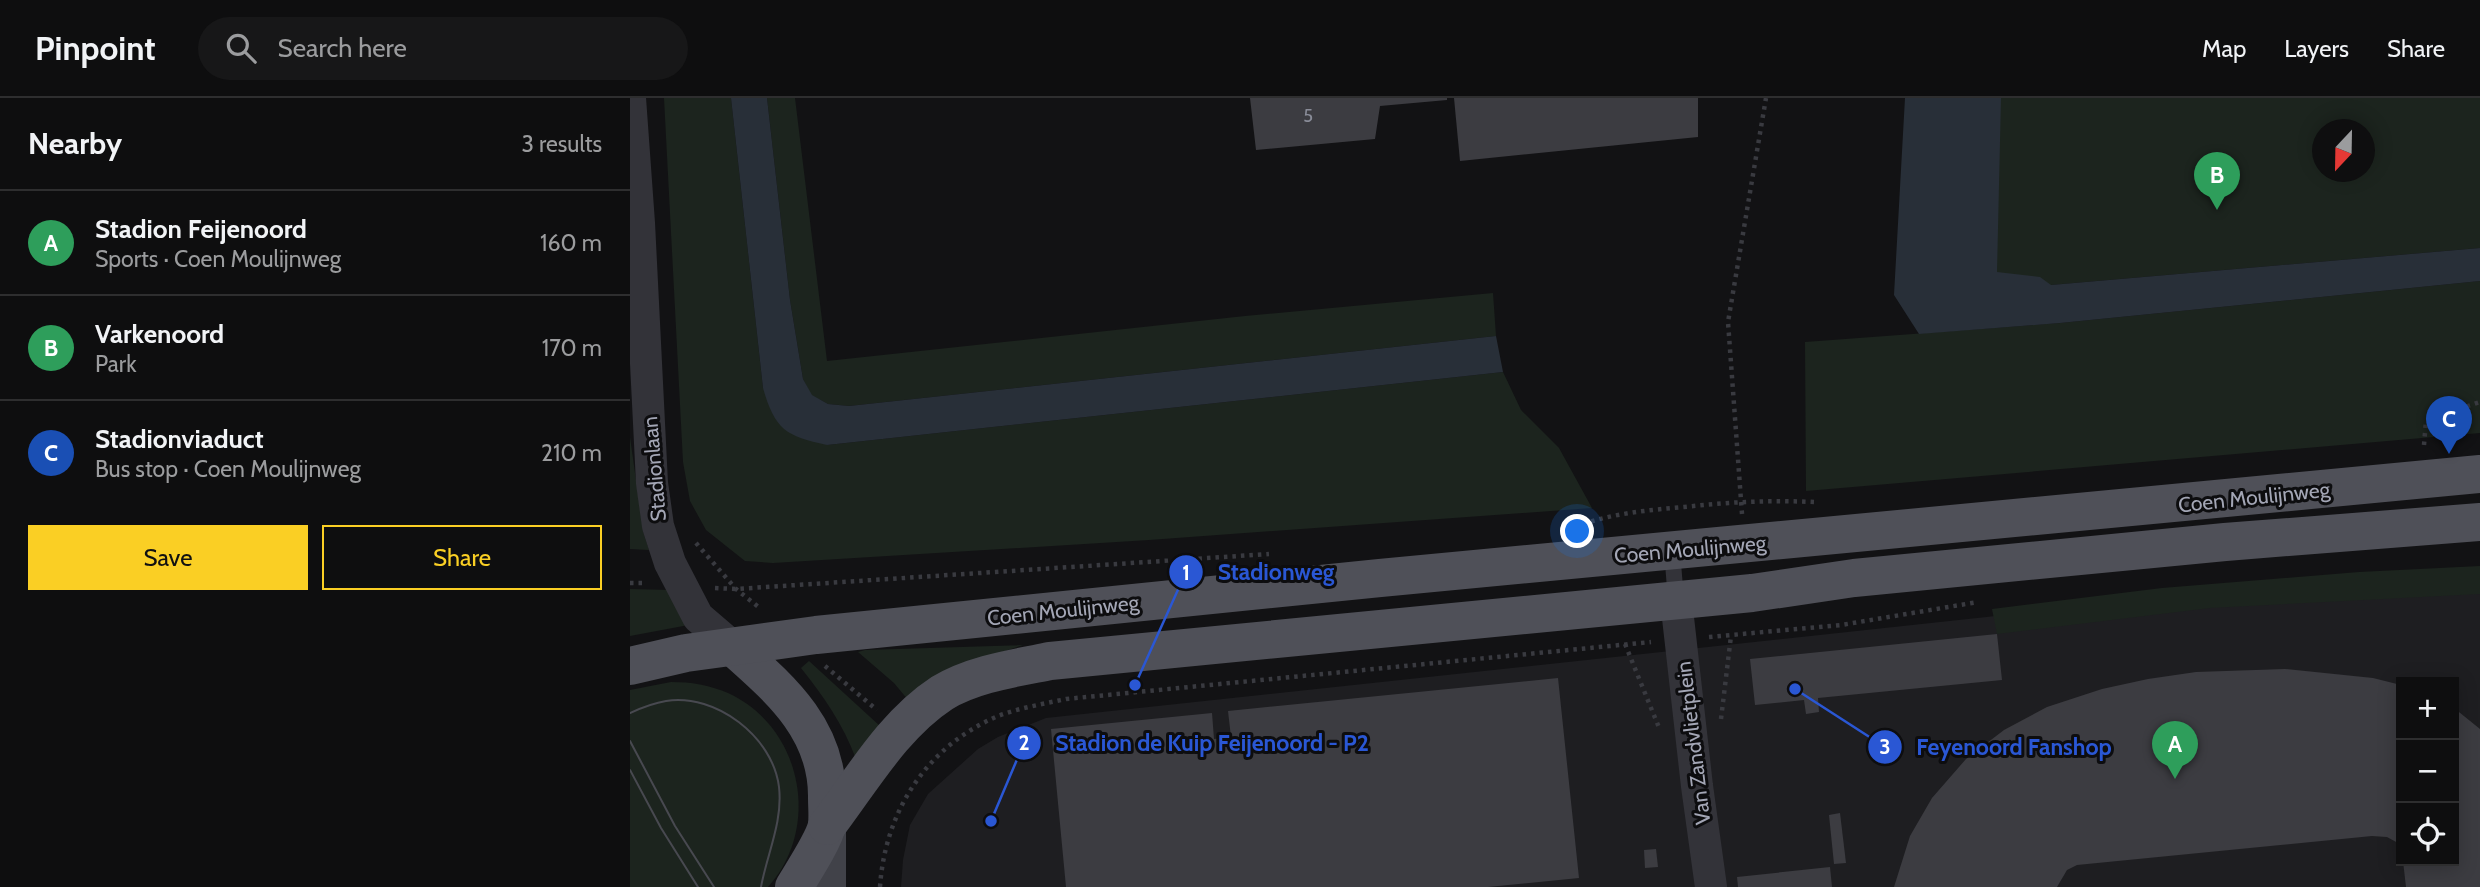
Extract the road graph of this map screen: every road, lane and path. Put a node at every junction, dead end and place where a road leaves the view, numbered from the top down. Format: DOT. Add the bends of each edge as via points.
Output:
graph roads {
  1 [pos="630,98"];
  2 [pos="1766,98"];
  3 [pos="2480,402"];
  4 [pos="2435,443"];
  5 [pos="2424,445"];
  6 [pos="2411,446"];
  7 [pos="2480,474"];
  8 [pos="1741,502"];
  9 [pos="1822,502"];
  10 [pos="2480,522"];
  11 [pos="1578,525"];
  12 [pos="1672,551"];
  13 [pos="1274,554"];
  14 [pos="1676,600"];
  15 [pos="794,638"];
  16 [pos="1625,645"];
  17 [pos="733,647"];
  18 [pos="630,666"];
  19 [pos="899,730"];
  20 [pos="827,826"];
  21 [pos="794,887"];
  22 [pos="827,887"];
  23 [pos="880,887"];
  24 [pos="1711,887"];
  1 -- 17 [label="street, Stadionlaan" via="658,526 670,563 698,617"];
  2 -- 8 [label="path" via="1728,322"];
  3 -- 5 [label="path" via="2426,420"];
  4 -- 5 [label="path"];
  5 -- 6 [label="path"];
  7 -- 12 [label="main road, Coen Moulijnweg"];
  8 -- 9 [label="path, Coen Moulijnweg"];
  8 -- 11 [label="path, Coen Moulijnweg" via="1613,514"];
  10 -- 14 [label="main road, Coen Moulijnweg" via="2211,543"];
  12 -- 14 [label="lane"];
  12 -- 15 [label="main road, Coen Moulijnweg"];
  13 -- 15 [label="path, Coen Moulijnweg" via="736,589"];
  14 -- 19 [label="main road, Coen Moulijnweg" via="1050,661 943,692"];
  14 -- 24 [label="street, Van Zandvlietplein"];
  15 -- 17 [label="main road, Coen Moulijnweg"];
  15 -- 19 [label="path"];
  16 -- 23 [label="path" via="1066,699 999,716 961,736 932,760 913,785 897,813"];
  17 -- 18 [label="main road, Coen Moulijnweg"];
  17 -- 20 [label="main road" via="784,693 809,729 828,781"];
  19 -- 20 [label="main road, Coen Moulijnweg"];
  20 -- 21 [label="main road, Coen Moulijnweg"];
  20 -- 22 [label="main road"];
}
